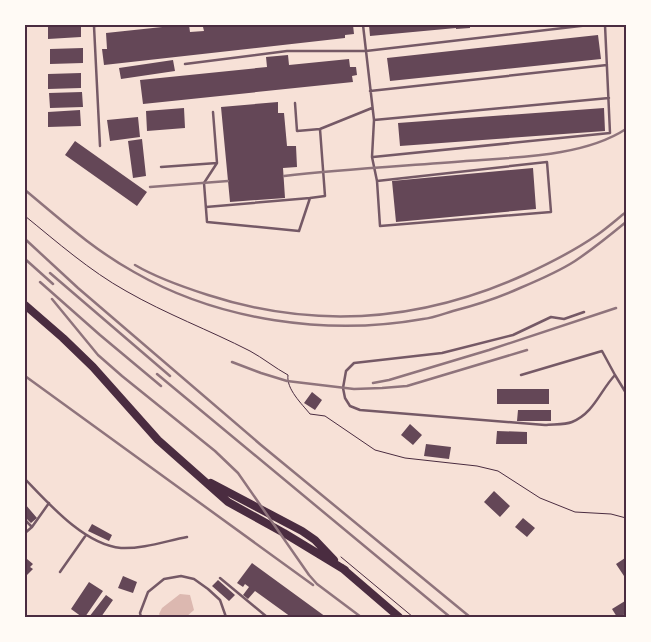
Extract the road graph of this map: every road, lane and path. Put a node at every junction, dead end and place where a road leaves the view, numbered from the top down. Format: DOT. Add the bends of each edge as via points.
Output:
graph roads {
  1 [pos="107,25"];
  2 [pos="362,25"];
  3 [pos="589,25"];
  4 [pos="606,25"];
  5 [pos="366,50"];
  6 [pos="185,64"];
  7 [pos="607,65"];
  8 [pos="370,91"];
  9 [pos="609,98"];
  10 [pos="295,103"];
  11 [pos="372,108"];
  12 [pos="214,112"];
  13 [pos="374,120"];
  14 [pos="320,129"];
  15 [pos="100,146"];
  16 [pos="372,157"];
  17 [pos="217,163"];
  18 [pos="161,167"];
  19 [pos="377,181"];
  20 [pos="310,198"];
  21 [pos="206,207"];
  22 [pos="25,216"];
  23 [pos="25,305"];
  24 [pos="584,312"];
  25 [pos="521,375"];
  26 [pos="615,375"];
  27 [pos="626,393"];
  28 [pos="25,479"];
  29 [pos="49,503"];
  30 [pos="626,518"];
  31 [pos="25,520"];
  32 [pos="32,527"];
  33 [pos="25,533"];
  34 [pos="86,535"];
  35 [pos="187,537"];
  36 [pos="60,572"];
  37 [pos="220,578"];
  38 [pos="141,617"];
  39 [pos="226,617"];
  40 [pos="267,617"];
  41 [pos="399,617"];
  1 -- 15 [label="lane" via="94,26"];
  2 -- 5 [label="lane"];
  3 -- 5 [label="lane"];
  4 -- 7 [label="lane"];
  5 -- 6 [label="lane" via="287,51"];
  5 -- 8 [label="lane"];
  7 -- 8 [label="lane"];
  7 -- 9 [label="lane"];
  8 -- 11 [label="lane"];
  9 -- 13 [label="lane"];
  9 -- 16 [label="lane" via="610,133"];
  10 -- 14 [label="lane" via="297,131"];
  11 -- 13 [label="lane"];
  11 -- 14 [label="lane"];
  12 -- 17 [label="lane"];
  13 -- 16 [label="lane"];
  14 -- 20 [label="lane" via="325,196"];
  16 -- 19 [label="lane"];
  17 -- 18 [label="lane"];
  17 -- 21 [label="lane" via="204,183"];
  19 -- 19 [label="lane" via="547,162 551,212 380,226"];
  20 -- 21 [label="lane"];
  20 -- 21 [label="lane" via="298,231 207,222"];
  22 -- 30 [label="path" via="125,291 270,362 288,375 296,396 310,414 325,416 375,450 405,458 498,471 540,498 575,512"];
  23 -- 41 [label="main road" via="64,338 158,440 202,479 315,540"];
  24 -- 26 [label="lane" via="564,319 551,317 513,335 442,353 354,363 346,372 345,398 350,406 360,410 545,426 571,422 588,412"];
  25 -- 26 [label="lane" via="602,351"];
  26 -- 27 [label="lane"];
  28 -- 29 [label="lane"];
  29 -- 32 [label="lane"];
  29 -- 34 [label="lane"];
  31 -- 32 [label="lane"];
  32 -- 33 [label="lane"];
  34 -- 35 [label="lane" via="123,548"];
  34 -- 36 [label="lane"];
  37 -- 40 [label="lane"];
  38 -- 39 [label="lane" via="148,592 164,579 180,576 194,579 208,589 220,600"];
}
